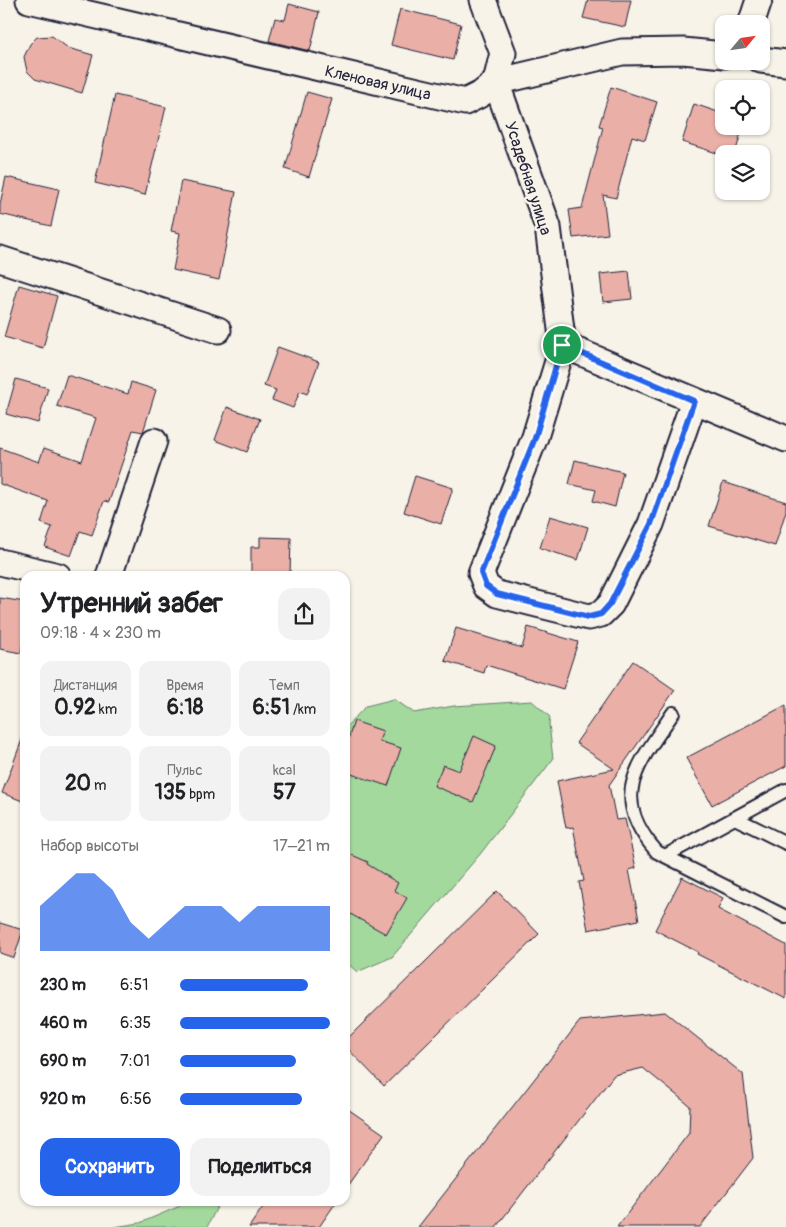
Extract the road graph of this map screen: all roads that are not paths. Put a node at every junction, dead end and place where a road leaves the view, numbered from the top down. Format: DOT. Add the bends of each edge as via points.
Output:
graph roads {
  1 [pos="29,0"];
  2 [pos="483,0"];
  3 [pos="759,0"];
  4 [pos="754,15"];
  5 [pos="715,54"];
  6 [pos="770,61"];
  7 [pos="786,64"];
  8 [pos="496,82"];
  9 [pos="0,259"];
  10 [pos="218,330"];
  11 [pos="562,345"];
  12 [pos="694,401"];
  13 [pos="786,439"];
  14 [pos="154,441"];
  15 [pos="0,562"];
  16 [pos="37,571"];
  17 [pos="111,571"];
  18 [pos="673,713"];
  19 [pos="786,790"];
  20 [pos="735,818"];
  21 [pos="786,842"];
  22 [pos="665,856"];
  23 [pos="786,917"];
  1 -- 8 [label="street, Кленовая улица" via="465,102"];
  2 -- 8 [label="street" via="503,53"];
  3 -- 4 [label="street"];
  5 -- 8 [label="street, Кленовая улица" via="622,52"];
  6 -- 7 [label="street"];
  8 -- 11 [label="street, Усадебная улица" via="548,227"];
  9 -- 10 [label="street"];
  11 -- 12 [label="street"];
  11 -- 12 [label="street, Усадебная улица" via="535,438 481,573 486,586 497,594 589,617 601,614 610,604 651,524"];
  12 -- 13 [label="street"];
  14 -- 17 [label="street"];
  15 -- 16 [label="street"];
  18 -- 22 [label="lane" via="639,763 630,796 635,819 646,840"];
  19 -- 20 [label="lane"];
  20 -- 21 [label="lane"];
  20 -- 22 [label="lane"];
  22 -- 23 [label="lane"];
}
